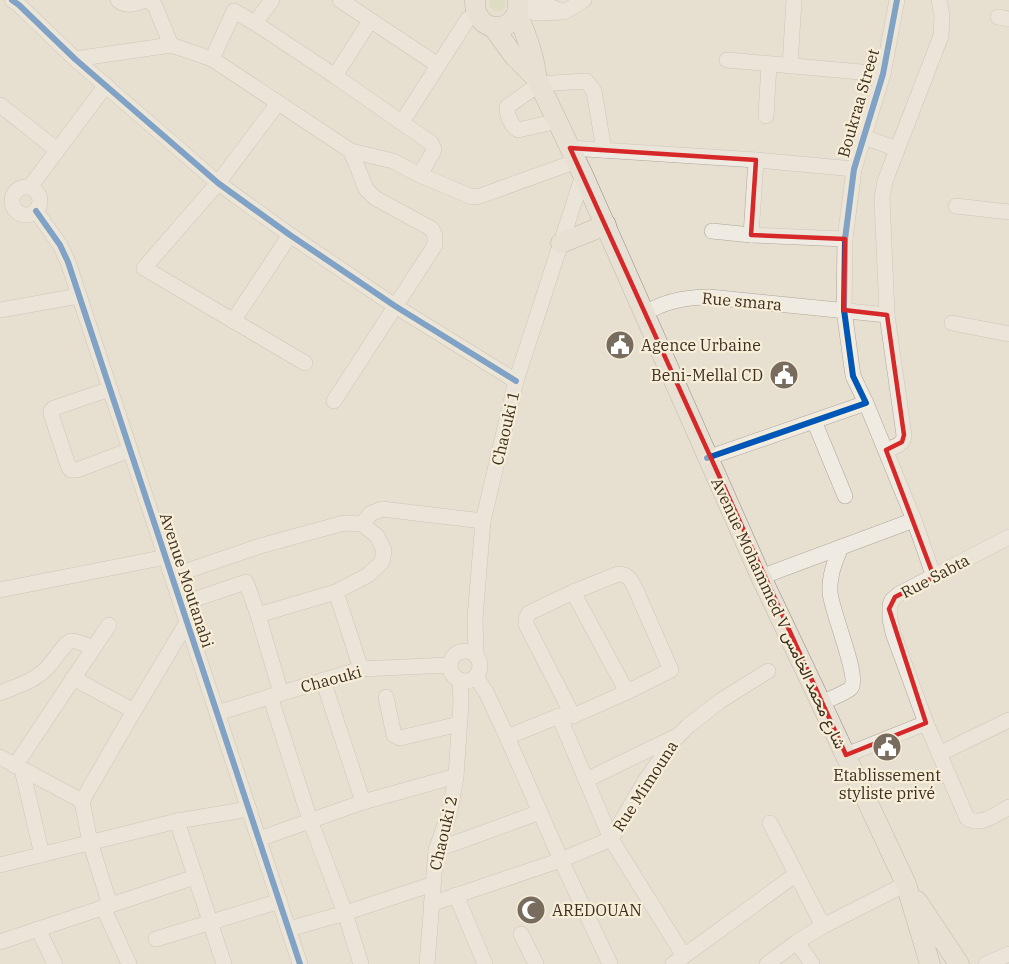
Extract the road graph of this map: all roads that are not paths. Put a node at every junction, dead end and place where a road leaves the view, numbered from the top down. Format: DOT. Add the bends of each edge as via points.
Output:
graph roads {
  1 [pos="118,0"];
  2 [pos="147,0"];
  3 [pos="272,0"];
  4 [pos="340,0"];
  5 [pos="584,0"];
  6 [pos="794,0"];
  7 [pos="897,0"];
  8 [pos="939,0"];
  9 [pos="19,2"];
  10 [pos="475,4"];
  11 [pos="530,5"];
  12 [pos="233,6"];
  13 [pos="564,12"];
  14 [pos="370,21"];
  15 [pos="255,23"];
  16 [pos="493,27"];
  17 [pos="171,45"];
  18 [pos="212,58"];
  19 [pos="75,59"];
  20 [pos="727,60"];
  21 [pos="769,64"];
  22 [pos="438,65"];
  23 [pos="790,66"];
  24 [pos="883,74"];
  25 [pos="335,76"];
  26 [pos="538,82"];
  27 [pos="106,85"];
  28 [pos="278,104"];
  29 [pos="0,105"];
  30 [pos="766,116"];
  31 [pos="558,121"];
  32 [pos="402,122"];
  33 [pos="864,137"];
  34 [pos="897,149"];
  35 [pos="57,150"];
  36 [pos="604,150"];
  37 [pos="351,151"];
  38 [pos="756,160"];
  39 [pos="577,161"];
  40 [pos="854,169"];
  41 [pos="420,175"];
  42 [pos="218,183"];
  43 [pos="30,187"];
  44 [pos="6,206"];
  45 [pos="956,206"];
  46 [pos="36,211"];
  47 [pos="1009,212"];
  48 [pos="606,225"];
  49 [pos="712,231"];
  50 [pos="290,235"];
  51 [pos="751,235"];
  52 [pos="845,240"];
  53 [pos="561,243"];
  54 [pos="79,296"];
  55 [pos="395,306"];
  56 [pos="0,310"];
  57 [pos="844,310"];
  58 [pos="644,314"];
  59 [pos="887,315"];
  60 [pos="233,321"];
  61 [pos="952,323"];
  62 [pos="1009,334"];
  63 [pos="305,363"];
  64 [pos="516,381"];
  65 [pos="110,389"];
  66 [pos="334,401"];
  67 [pos="866,403"];
  68 [pos="814,421"];
  69 [pos="130,450"];
  70 [pos="886,450"];
  71 [pos="707,458"];
  72 [pos="844,496"];
  73 [pos="915,520"];
  74 [pos="483,521"];
  75 [pos="362,524"];
  76 [pos="1009,537"];
  77 [pos="841,547"];
  78 [pos="166,557"];
  79 [pos="172,576"];
  80 [pos="761,577"];
  81 [pos="934,577"];
  82 [pos="0,590"];
  83 [pos="336,592"];
  84 [pos="573,592"];
  85 [pos="181,604"];
  86 [pos="258,615"];
  87 [pos="187,622"];
  88 [pos="109,625"];
  89 [pos="93,648"];
  90 [pos="469,653"];
  91 [pos="449,665"];
  92 [pos="361,669"];
  93 [pos="768,671"];
  94 [pos="73,678"];
  95 [pos="470,678"];
  96 [pos="323,680"];
  97 [pos="627,692"];
  98 [pos="0,693"];
  99 [pos="275,694"];
  100 [pos="386,697"];
  101 [pos="821,703"];
  102 [pos="134,711"];
  103 [pos="217,712"];
  104 [pos="566,716"];
  105 [pos="1009,720"];
  106 [pos="926,723"];
  107 [pos="459,724"];
  108 [pos="679,735"];
  109 [pos="507,737"];
  110 [pos="939,754"];
  111 [pos="846,755"];
  112 [pos="0,758"];
  113 [pos="19,767"];
  114 [pos="456,776"];
  115 [pos="586,780"];
  116 [pos="81,801"];
  117 [pos="363,802"];
  118 [pos="1009,807"];
  119 [pos="249,808"];
  120 [pos="540,812"];
  121 [pos="310,820"];
  122 [pos="177,821"];
  123 [pos="770,824"];
  124 [pos="259,838"];
  125 [pos="611,839"];
  126 [pos="90,842"];
  127 [pos="436,850"];
  128 [pos="42,855"];
  129 [pos="561,860"];
  130 [pos="0,865"];
  131 [pos="795,875"];
  132 [pos="195,877"];
  133 [pos="433,884"];
  134 [pos="906,884"];
  135 [pos="456,895"];
  136 [pos="280,901"];
  137 [pos="431,904"];
  138 [pos="107,906"];
  139 [pos="345,913"];
  140 [pos="210,921"];
  141 [pos="823,926"];
  142 [pos="38,929"];
  143 [pos="289,929"];
  144 [pos="521,934"];
  145 [pos="156,939"];
  146 [pos="0,942"];
  147 [pos="797,942"];
  148 [pos="1009,954"];
  149 [pos="678,960"];
  150 [pos="55,964"];
  151 [pos="129,964"];
  152 [pos="224,964"];
  153 [pos="300,964"];
  154 [pos="361,964"];
  155 [pos="427,964"];
  156 [pos="485,964"];
  157 [pos="536,964"];
  158 [pos="610,964"];
  159 [pos="767,964"];
  160 [pos="812,964"];
  161 [pos="930,964"];
  162 [pos="959,964"];
  163 [pos="986,964"];
  1 -- 2 [label="street" via="127,5"];
  2 -- 17 [label="street" via="155,6"];
  3 -- 15 [label="street"];
  4 -- 14 [label="street"];
  5 -- 13 [label="street"];
  6 -- 23 [label="street"];
  7 -- 24 [label="street, Boukraa Street"];
  8 -- 34 [label="street" via="941,36"];
  9 -- 19 [label="street"];
  10 -- 16 [label="main road, Avenue Mohammed V شارع محمد الخامس" via="480,20"];
  10 -- 22 [label="street"];
  11 -- 13 [label="street"];
  11 -- 13 [label="street" via="538,13"];
  11 -- 16 [label="main road" via="506,25"];
  11 -- 26 [label="main road, Avenue Mohammed V شارع محمد الخامس" via="527,36"];
  12 -- 15 [label="street"];
  12 -- 18 [label="street"];
  14 -- 22 [label="street"];
  14 -- 25 [label="street"];
  15 -- 25 [label="street"];
  16 -- 26 [label="main road, Avenue Mohammed V شارع محمد الخامس"];
  17 -- 18 [label="street"];
  17 -- 19 [label="street"];
  18 -- 28 [label="street"];
  19 -- 27 [label="street"];
  20 -- 21 [label="street"];
  21 -- 23 [label="street"];
  21 -- 30 [label="street"];
  22 -- 32 [label="street"];
  23 -- 24 [label="street"];
  24 -- 33 [label="street, Boukraa Street"];
  25 -- 32 [label="street"];
  26 -- 31 [label="main road, Avenue Mohammed V شارع محمد الخامس"];
  26 -- 31 [label="street" via="507,107 513,126 522,130"];
  26 -- 36 [label="street" via="586,81 590,85"];
  27 -- 35 [label="street"];
  27 -- 42 [label="street"];
  28 -- 37 [label="street"];
  28 -- 42 [label="street"];
  29 -- 35 [label="street"];
  31 -- 39 [label="main road, Avenue Mohammed V شارع محمد الخامس"];
  32 -- 41 [label="street" via="434,149"];
  33 -- 34 [label="street"];
  33 -- 40 [label="street, Boukraa Street"];
  34 -- 59 [label="street" via="881,204"];
  35 -- 43 [label="street"];
  36 -- 38 [label="street"];
  36 -- 39 [label="street"];
  37 -- 41 [label="street" via="393,161"];
  37 -- 55 [label="street" via="366,189 375,198 432,229 435,236 435,245"];
  38 -- 40 [label="street"];
  38 -- 51 [label="street"];
  39 -- 41 [label="street" via="472,197"];
  39 -- 48 [label="main road, Avenue Mohammed V شارع محمد الخامس"];
  39 -- 53 [label="street, Chaouki 1"];
  40 -- 52 [label="street, Boukraa Street"];
  42 -- 50 [label="street"];
  42 -- 60 [label="street" via="144,268"];
  43 -- 44 [label="street" via="16,190"];
  43 -- 46 [label="street" via="39,197"];
  44 -- 46 [label="street" via="27,215"];
  45 -- 47 [label="street"];
  46 -- 54 [label="street, Avenue Moutanabi" via="60,245"];
  48 -- 53 [label="main road"];
  48 -- 58 [label="main road, Avenue Mohammed V شارع محمد الخامس"];
  49 -- 51 [label="street"];
  50 -- 55 [label="street"];
  50 -- 60 [label="street"];
  51 -- 52 [label="street"];
  52 -- 57 [label="street, Boukraa Street"];
  53 -- 64 [label="street, Chaouki 1"];
  54 -- 56 [label="street"];
  54 -- 65 [label="street, Avenue Moutanabi"];
  55 -- 64 [label="street"];
  55 -- 66 [label="street"];
  57 -- 58 [label="street, Rue smara" via="691,297 664,303"];
  57 -- 59 [label="street, Rue smara"];
  57 -- 67 [label="street, Boukraa Street" via="853,376"];
  58 -- 71 [label="main road, Avenue Mohammed V شارع محمد الخامس"];
  59 -- 70 [label="street" via="904,439"];
  60 -- 63 [label="street"];
  61 -- 62 [label="street"];
  64 -- 74 [label="street, Chaouki 1"];
  65 -- 69 [label="street, Avenue Moutanabi"];
  65 -- 69 [label="street" via="54,408 51,414 71,470"];
  67 -- 68 [label="street"];
  67 -- 70 [label="street, Boukraa Street"];
  68 -- 71 [label="street"];
  68 -- 72 [label="street"];
  69 -- 78 [label="street, Avenue Moutanabi"];
  70 -- 73 [label="street, Boukraa Street"];
  71 -- 80 [label="main road, Avenue Mohammed V شارع محمد الخامس"];
  73 -- 77 [label="street"];
  73 -- 81 [label="street, Boukraa Street"];
  74 -- 75 [label="street" via="382,509 370,514"];
  74 -- 90 [label="street, Chaouki 1" via="476,618"];
  75 -- 79 [label="street" via="344,523"];
  75 -- 83 [label="street" via="377,536 384,550 382,561 368,575"];
  76 -- 81 [label="street, Rue Sabta"];
  77 -- 80 [label="street"];
  77 -- 101 [label="street" via="830,591 853,684"];
  78 -- 79 [label="street, Avenue Moutanabi"];
  78 -- 82 [label="street"];
  79 -- 85 [label="street, Avenue Moutanabi"];
  80 -- 101 [label="main road, Avenue Mohammed V شارع محمد الخامس"];
  81 -- 106 [label="street, Rue Sabta" via="899,594 890,605 890,619"];
  83 -- 86 [label="street"];
  83 -- 92 [label="street"];
  84 -- 97 [label="street"];
  84 -- 97 [label="street, Rue Mimouna" via="618,574 627,576 635,588 671,670"];
  84 -- 104 [label="street, Rue Mimouna" via="526,618"];
  85 -- 86 [label="street" via="246,582"];
  85 -- 87 [label="street, Avenue Moutanabi"];
  86 -- 99 [label="street"];
  87 -- 102 [label="street"];
  87 -- 103 [label="street, Avenue Moutanabi"];
  88 -- 89 [label="street"];
  89 -- 94 [label="street"];
  89 -- 98 [label="street" via="69,642 33,680"];
  90 -- 91 [label="street" via="453,656"];
  90 -- 95 [label="street" via="480,664"];
  91 -- 92 [label="street, Chaouki"];
  91 -- 95 [label="street" via="451,673"];
  92 -- 96 [label="street, Chaouki"];
  93 -- 108 [label="street, Rue Mimouna" via="720,701"];
  94 -- 102 [label="street"];
  94 -- 113 [label="street"];
  95 -- 107 [label="street, Chaouki 2"];
  95 -- 109 [label="street" via="476,677 486,692"];
  96 -- 99 [label="street, Chaouki"];
  96 -- 117 [label="street"];
  97 -- 104 [label="street"];
  99 -- 103 [label="street, Chaouki"];
  99 -- 121 [label="street"];
  100 -- 107 [label="street" via="394,735 400,738"];
  101 -- 111 [label="main road, Avenue Mohammed V شارع محمد الخامس"];
  102 -- 116 [label="street"];
  103 -- 119 [label="street, Avenue Moutanabi"];
  104 -- 109 [label="street"];
  104 -- 115 [label="street, Rue Mimouna"];
  105 -- 110 [label="street"];
  106 -- 110 [label="street"];
  106 -- 111 [label="street"];
  107 -- 114 [label="street, Chaouki 2"];
  108 -- 115 [label="street"];
  108 -- 125 [label="street, Rue Mimouna" via="645,781"];
  109 -- 120 [label="street"];
  110 -- 118 [label="street" via="968,819 983,820"];
  111 -- 134 [label="main road, Avenue Mohammed V شارع محمد الخامس"];
  112 -- 113 [label="street"];
  113 -- 116 [label="street"];
  113 -- 128 [label="street"];
  114 -- 117 [label="street"];
  114 -- 127 [label="street, Chaouki 2" via="450,810"];
  115 -- 125 [label="street, Rue Mimouna"];
  116 -- 126 [label="street"];
  117 -- 121 [label="street"];
  119 -- 122 [label="street"];
  119 -- 124 [label="street, Avenue Moutanabi"];
  120 -- 127 [label="street"];
  120 -- 129 [label="street"];
  121 -- 124 [label="street"];
  121 -- 139 [label="street"];
  122 -- 126 [label="street"];
  122 -- 132 [label="street"];
  123 -- 131 [label="street"];
  124 -- 136 [label="street, Avenue Moutanabi"];
  125 -- 129 [label="street, Rue Mimouna"];
  125 -- 149 [label="street, Rue Mimouna"];
  126 -- 128 [label="street"];
  126 -- 138 [label="street"];
  127 -- 133 [label="street, Chaouki 2"];
  128 -- 130 [label="street"];
  129 -- 135 [label="street, Rue Mimouna"];
  129 -- 158 [label="street"];
  131 -- 141 [label="street"];
  131 -- 149 [label="street, Rue Mimouna"];
  132 -- 138 [label="street"];
  132 -- 140 [label="street"];
  133 -- 137 [label="street, Chaouki 2"];
  133 -- 139 [label="street"];
  134 -- 141 [label="street"];
  134 -- 161 [label="main road"];
  134 -- 162 [label="main road"];
  135 -- 137 [label="street, Rue Mimouna"];
  135 -- 156 [label="street"];
  136 -- 140 [label="street"];
  136 -- 143 [label="street, Avenue Moutanabi"];
  137 -- 155 [label="street, Chaouki 2"];
  138 -- 142 [label="street"];
  138 -- 151 [label="street"];
  139 -- 143 [label="street"];
  139 -- 154 [label="street"];
  140 -- 145 [label="street"];
  140 -- 152 [label="street"];
  141 -- 147 [label="street"];
  142 -- 146 [label="street"];
  142 -- 150 [label="street"];
  143 -- 153 [label="street, Avenue Moutanabi"];
  144 -- 157 [label="street"];
  147 -- 159 [label="street"];
  147 -- 160 [label="street"];
  148 -- 163 [label="street"];
}
